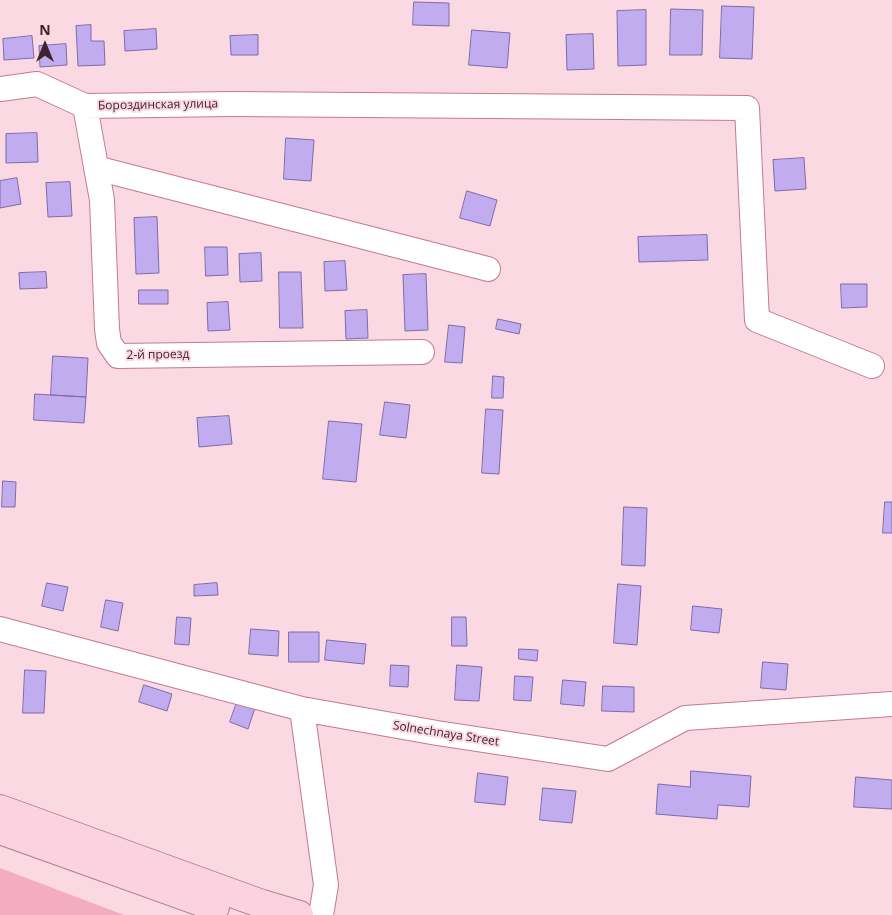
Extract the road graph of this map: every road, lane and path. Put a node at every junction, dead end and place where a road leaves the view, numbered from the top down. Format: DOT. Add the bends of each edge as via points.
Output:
graph roads {
  1 [pos="0,89"];
  2 [pos="85,106"];
  3 [pos="96,168"];
  4 [pos="488,269"];
  5 [pos="422,352"];
  6 [pos="872,366"];
  7 [pos="0,629"];
  8 [pos="892,704"];
  9 [pos="302,709"];
  10 [pos="0,809"];
  11 [pos="0,830"];
  12 [pos="240,915"];
  13 [pos="299,915"];
  14 [pos="321,915"];
  1 -- 2 [label="street, Бороздинская улица" via="37,84"];
  2 -- 3 [label="street, 2-й проезд"];
  2 -- 6 [label="street, Бороздинская улица" via="747,108 757,320"];
  3 -- 4 [label="street"];
  3 -- 5 [label="street, 2-й проезд" via="102,200 107,329 110,343 118,356"];
  7 -- 9 [label="street, Solnechnaya Street"];
  8 -- 9 [label="street, Solnechnaya Street" via="685,718 608,758"];
  9 -- 14 [label="street" via="326,885"];
  10 -- 13 [label="main road"];
  11 -- 12 [label="main road"];
}
